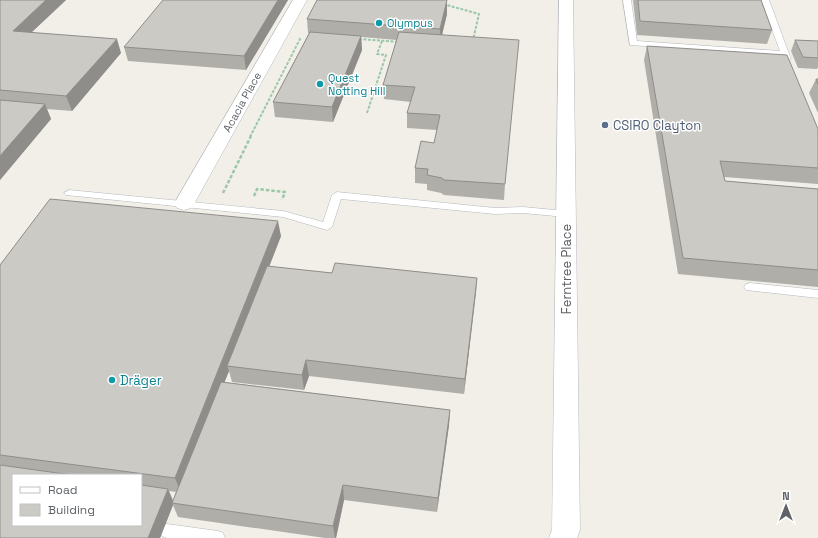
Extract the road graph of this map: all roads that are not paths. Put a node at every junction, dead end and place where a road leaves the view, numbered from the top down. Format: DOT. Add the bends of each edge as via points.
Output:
graph roads {
  1 [pos="300,0"];
  2 [pos="566,0"];
  3 [pos="627,0"];
  4 [pos="765,0"];
  5 [pos="785,54"];
  6 [pos="790,68"];
  7 [pos="69,193"];
  8 [pos="184,204"];
  9 [pos="566,214"];
  10 [pos="750,287"];
  11 [pos="818,294"];
  12 [pos="167,530"];
  13 [pos="218,538"];
  14 [pos="564,538"];
  1 -- 8 [label="street, Acacia Place"];
  2 -- 9 [label="street, Ferntree Place"];
  3 -- 5 [label="lane" via="633,43"];
  4 -- 5 [label="lane"];
  5 -- 6 [label="lane"];
  7 -- 8 [label="lane"];
  8 -- 9 [label="lane" via="277,213 327,227 337,196 495,211 523,210"];
  9 -- 14 [label="street, Ferntree Place"];
  10 -- 11 [label="lane"];
  12 -- 13 [label="lane"];
}
